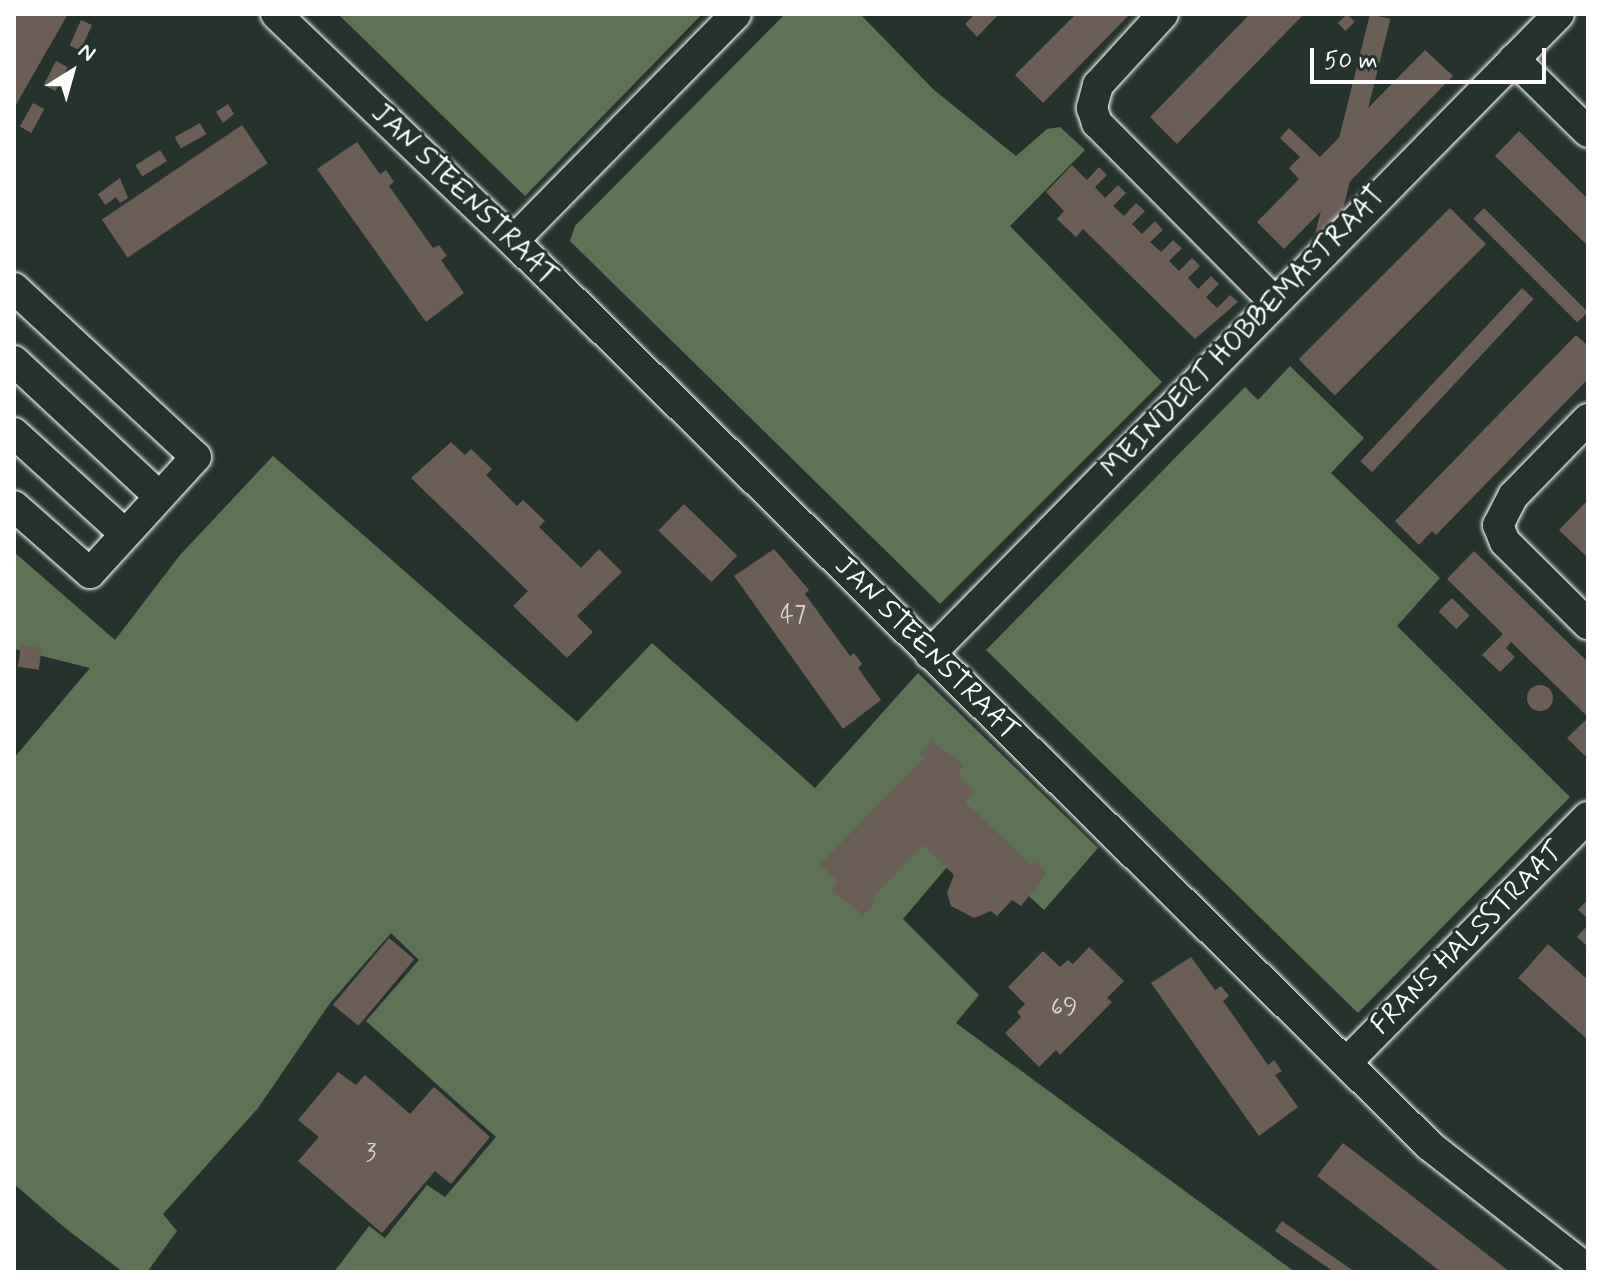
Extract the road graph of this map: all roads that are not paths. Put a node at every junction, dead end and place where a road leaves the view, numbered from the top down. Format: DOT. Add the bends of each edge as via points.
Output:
graph roads {
  1 [pos="276,14"];
  2 [pos="736,14"];
  3 [pos="1163,14"];
  4 [pos="1559,14"];
  5 [pos="1514,59"];
  6 [pos="1588,132"];
  7 [pos="513,241"];
  8 [pos="14,288"];
  9 [pos="1274,301"];
  10 [pos="14,361"];
  11 [pos="1588,419"];
  12 [pos="14,433"];
  13 [pos="159,496"];
  14 [pos="14,506"];
  15 [pos="125,534"];
  16 [pos="1588,624"];
  17 [pos="930,654"];
  18 [pos="1588,817"];
  19 [pos="1348,1061"];
  20 [pos="1588,1270"];
  1 -- 7 [label="street, JAN STEENSTRAAT"];
  2 -- 7 [label="street"];
  3 -- 9 [label="street" via="1098,85 1092,108 1097,123"];
  4 -- 5 [label="street, MEINDERT HOBBEMASTRAAT"];
  5 -- 6 [label="street"];
  5 -- 9 [label="street, MEINDERT HOBBEMASTRAAT"];
  7 -- 17 [label="street, JAN STEENSTRAAT"];
  8 -- 13 [label="street" via="196,457"];
  9 -- 17 [label="street, MEINDERT HOBBEMASTRAAT"];
  10 -- 13 [label="street"];
  11 -- 16 [label="street" via="1513,496 1498,525 1505,542"];
  12 -- 15 [label="street"];
  13 -- 15 [label="street"];
  14 -- 15 [label="street" via="90,573"];
  17 -- 19 [label="street, JAN STEENSTRAAT"];
  18 -- 19 [label="street, FRANS HALSSTRAAT"];
  19 -- 20 [label="street, JAN STEENSTRAAT" via="1430,1146"];
}
